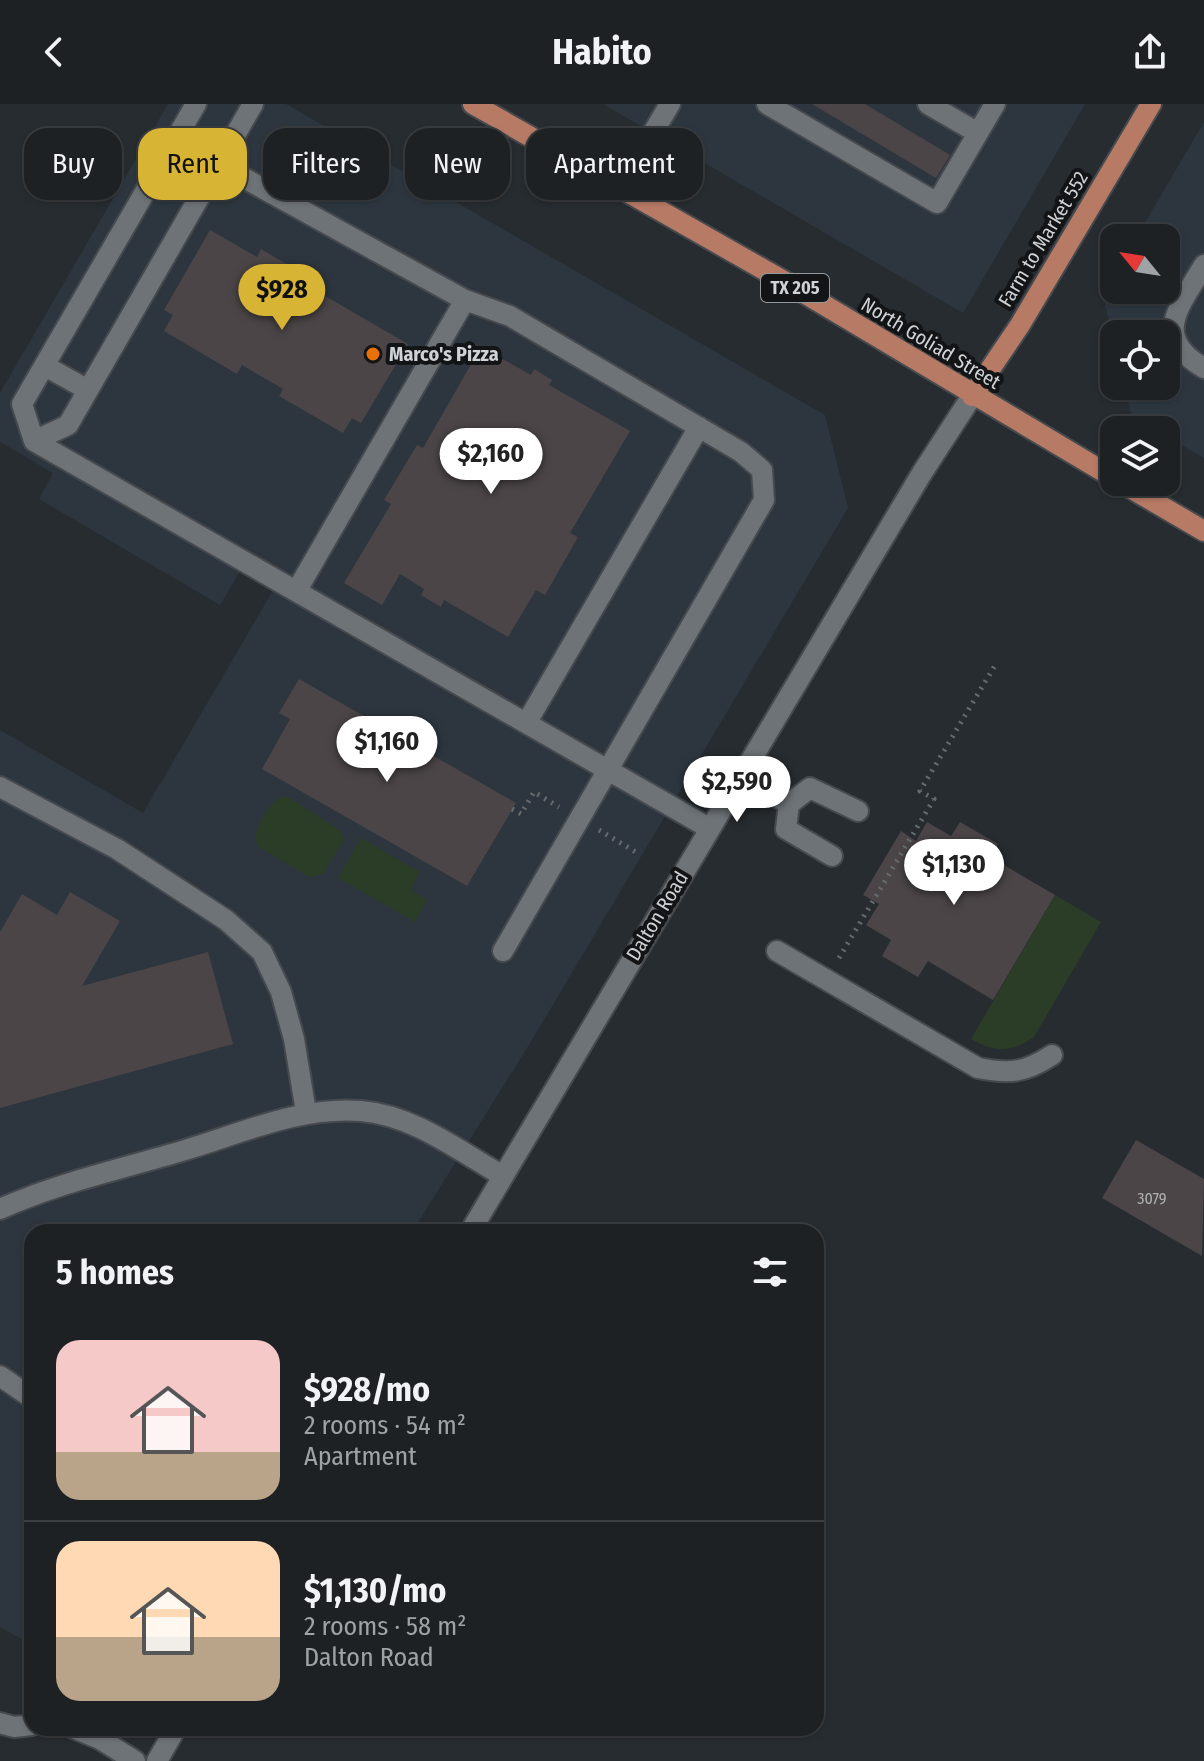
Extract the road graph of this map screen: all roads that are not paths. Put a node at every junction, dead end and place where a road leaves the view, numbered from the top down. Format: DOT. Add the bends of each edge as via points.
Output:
graph roads {
  1 [pos="196,104"];
  2 [pos="253,104"];
  3 [pos="473,104"];
  4 [pos="670,104"];
  5 [pos="767,104"];
  6 [pos="928,104"];
  7 [pos="995,104"];
  8 [pos="1151,104"];
  9 [pos="182,128"];
  10 [pos="239,128"];
  11 [pos="656,128"];
  12 [pos="978,133"];
  13 [pos="526,134"];
  14 [pos="247,179"];
  15 [pos="140,200"];
  16 [pos="198,200"];
  17 [pos="641,200"];
  18 [pos="1204,265"];
  19 [pos="465,300"];
  20 [pos="45,366"];
  21 [pos="1204,368"];
  22 [pos="88,390"];
  23 [pos="972,396"];
  24 [pos="699,427"];
  25 [pos="34,441"];
  26 [pos="1100,470"];
  27 [pos="1144,496"];
  28 [pos="1204,531"];
  29 [pos="297,590"];
  30 [pos="527,722"];
  31 [pos="608,769"];
  32 [pos="741,776"];
  33 [pos="0,787"];
  34 [pos="789,804"];
  35 [pos="858,811"];
  36 [pos="709,828"];
  37 [pos="832,856"];
  38 [pos="503,951"];
  39 [pos="777,951"];
  40 [pos="1052,1055"];
  41 [pos="306,1112"];
  42 [pos="503,1176"];
  43 [pos="0,1209"];
  44 [pos="475,1224"];
  45 [pos="0,1376"];
  46 [pos="24,1392"];
  47 [pos="0,1723"];
  48 [pos="24,1726"];
  49 [pos="93,1736"];
  50 [pos="171,1736"];
  51 [pos="135,1761"];
  52 [pos="157,1761"];
  1 -- 9 [label="street"];
  2 -- 10 [label="street"];
  3 -- 13 [label="main road, North Goliad Street / TX 205"];
  4 -- 11 [label="street"];
  5 -- 12 [label="street" via="937,203"];
  6 -- 12 [label="street"];
  7 -- 12 [label="street"];
  8 -- 23 [label="main road, Farm to Market 552"];
  14 -- 19 [label="street"];
  15 -- 20 [label="street"];
  16 -- 22 [label="street"];
  17 -- 23 [label="main road, North Goliad Street / TX 205"];
  18 -- 21 [label="street" via="1174,316 1173,339 1185,357"];
  19 -- 24 [label="street" via="510,316"];
  19 -- 29 [label="street"];
  20 -- 22 [label="street"];
  20 -- 25 [label="street" via="22,404"];
  22 -- 25 [label="street" via="68,425"];
  23 -- 26 [label="main road, North Goliad Street / TX 205"];
  23 -- 32 [label="street, Dalton Road"];
  24 -- 30 [label="street"];
  24 -- 31 [label="street" via="762,470 764,500"];
  25 -- 29 [label="street"];
  27 -- 28 [label="main road"];
  29 -- 30 [label="street"];
  30 -- 31 [label="street"];
  31 -- 36 [label="street"];
  31 -- 38 [label="street"];
  32 -- 34 [label="street"];
  32 -- 36 [label="street, Dalton Road"];
  33 -- 41 [label="street" via="117,849 226,920 262,952 281,992 294,1039"];
  34 -- 35 [label="street" via="810,788"];
  34 -- 37 [label="street" via="786,829"];
  36 -- 42 [label="street, Dalton Road"];
  39 -- 40 [label="street" via="978,1068 1008,1074"];
  41 -- 42 [label="street" via="362,1111 407,1121"];
  41 -- 43 [label="street" via="95,1173"];
  42 -- 44 [label="street, Dalton Road"];
  45 -- 46 [label="street"];
  47 -- 48 [label="street"];
  49 -- 51 [label="street"];
  50 -- 52 [label="street"];
}
